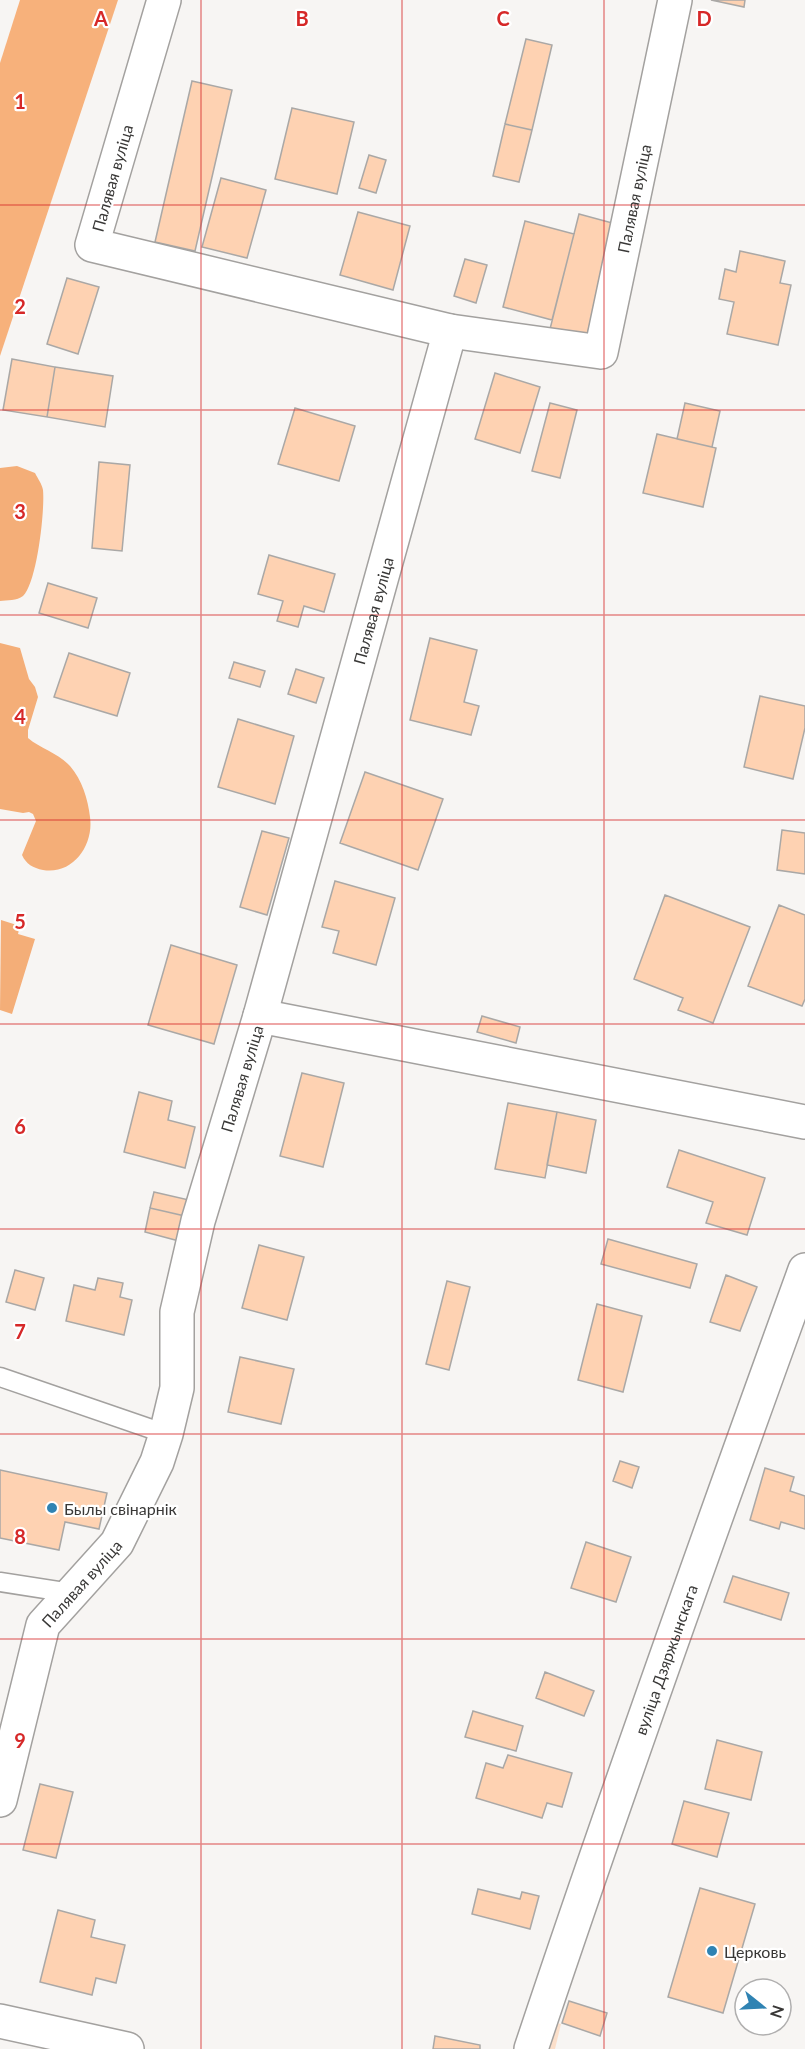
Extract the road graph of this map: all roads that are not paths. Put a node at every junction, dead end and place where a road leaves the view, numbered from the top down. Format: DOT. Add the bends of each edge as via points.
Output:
graph roads {
  1 [pos="164,0"];
  2 [pos="675,0"];
  3 [pos="450,331"];
  4 [pos="260,1017"];
  5 [pos="805,1122"];
  6 [pos="805,1270"];
  7 [pos="0,1377"];
  8 [pos="166,1434"];
  9 [pos="0,1582"];
  10 [pos="71,1593"];
  11 [pos="0,1800"];
  12 [pos="0,2021"];
  13 [pos="126,2049"];
  14 [pos="531,2049"];
  1 -- 3 [label="street, Палявая вуліца" via="92,245"];
  2 -- 3 [label="street, Палявая вуліца" via="601,352"];
  3 -- 4 [label="street, Палявая вуліца"];
  4 -- 5 [label="street"];
  4 -- 8 [label="street, Палявая вуліца" via="198,1221 177,1312 177,1388"];
  6 -- 14 [label="street, вуліца Дзяржынскага"];
  7 -- 8 [label="lane"];
  8 -- 10 [label="street, Палявая вуліца" via="157,1462 117,1543"];
  9 -- 10 [label="lane"];
  10 -- 11 [label="street, Палявая вуліца" via="43,1625"];
  12 -- 13 [label="street"];
}
